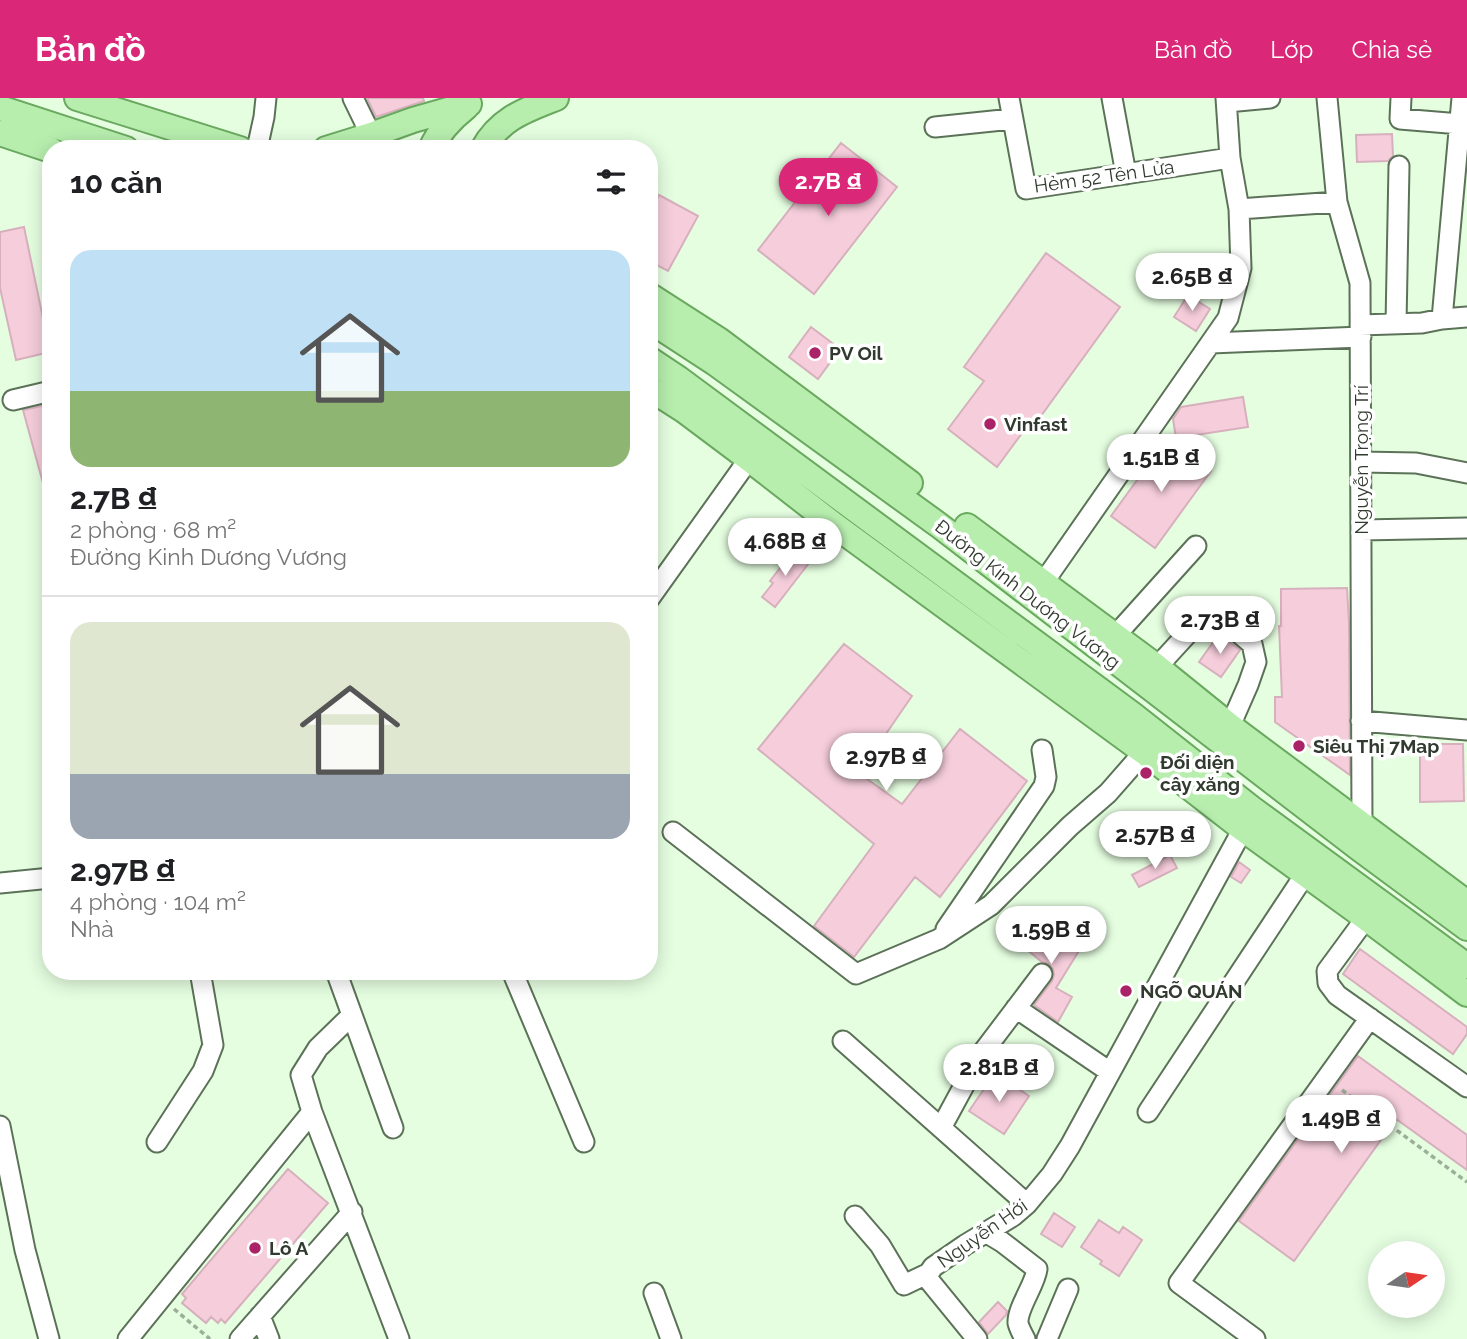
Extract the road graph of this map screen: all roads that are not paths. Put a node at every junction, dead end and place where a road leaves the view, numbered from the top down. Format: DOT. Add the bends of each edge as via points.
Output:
graph roads {
  1 [pos="266,98"];
  2 [pos="353,98"];
  3 [pos="556,98"];
  4 [pos="1009,98"];
  5 [pos="1112,98"];
  6 [pos="1270,98"];
  7 [pos="1327,98"];
  8 [pos="1401,98"];
  9 [pos="1462,98"];
  10 [pos="83,99"];
  11 [pos="1226,100"];
  12 [pos="476,101"];
  13 [pos="0,108"];
  14 [pos="145,119"];
  15 [pos="1012,119"];
  16 [pos="1460,124"];
  17 [pos="935,127"];
  18 [pos="0,133"];
  19 [pos="371,135"];
  20 [pos="75,140"];
  21 [pos="80,140"];
  22 [pos="139,140"];
  23 [pos="212,140"];
  24 [pos="259,140"];
  25 [pos="355,140"];
  26 [pos="435,140"];
  27 [pos="490,140"];
  28 [pos="42,147"];
  29 [pos="1230,158"];
  30 [pos="1399,166"];
  31 [pos="1126,174"];
  32 [pos="1337,202"];
  33 [pos="1239,209"];
  34 [pos="658,301"];
  35 [pos="1467,317"];
  36 [pos="1442,319"];
  37 [pos="1396,324"];
  38 [pos="658,326"];
  39 [pos="1361,331"];
  40 [pos="1211,343"];
  41 [pos="658,365"];
  42 [pos="42,392"];
  43 [pos="658,398"];
  44 [pos="13,400"];
  45 [pos="749,459"];
  46 [pos="1361,462"];
  47 [pos="1467,473"];
  48 [pos="945,519"];
  49 [pos="1467,528"];
  50 [pos="1361,530"];
  51 [pos="1196,546"];
  52 [pos="909,565"];
  53 [pos="658,586"];
  54 [pos="1038,590"];
  55 [pos="1115,636"];
  56 [pos="1157,667"];
  57 [pos="1361,721"];
  58 [pos="1230,726"];
  59 [pos="1467,730"];
  60 [pos="1042,750"];
  61 [pos="1144,752"];
  62 [pos="1362,825"];
  63 [pos="1243,829"];
  64 [pos="673,832"];
  65 [pos="1360,849"];
  66 [pos="1306,873"];
  67 [pos="42,879"];
  68 [pos="0,883"];
  69 [pos="1467,903"];
  70 [pos="1372,909"];
  71 [pos="1467,928"];
  72 [pos="939,939"];
  73 [pos="1467,966"];
  74 [pos="1042,974"];
  75 [pos="202,980"];
  76 [pos="339,980"];
  77 [pos="516,980"];
  78 [pos="1467,994"];
  79 [pos="1016,1008"];
  80 [pos="352,1015"];
  81 [pos="1370,1018"];
  82 [pos="843,1041"];
  83 [pos="1110,1072"];
  84 [pos="1467,1087"];
  85 [pos="312,1112"];
  86 [pos="1147,1112"];
  87 [pos="0,1126"];
  88 [pos="393,1128"];
  89 [pos="941,1128"];
  90 [pos="157,1142"];
  91 [pos="584,1142"];
  92 [pos="1027,1204"];
  93 [pos="352,1212"];
  94 [pos="855,1216"];
  95 [pos="987,1233"];
  96 [pos="929,1273"];
  97 [pos="1068,1289"];
  98 [pos="654,1293"];
  99 [pos="260,1316"];
  100 [pos="49,1339"];
  101 [pos="128,1339"];
  102 [pos="240,1339"];
  103 [pos="269,1339"];
  104 [pos="399,1339"];
  105 [pos="671,1339"];
  106 [pos="977,1339"];
  107 [pos="1025,1339"];
  108 [pos="1047,1339"];
  109 [pos="1255,1339"];
  1 -- 24 [label="street"];
  2 -- 19 [label="street"];
  3 -- 27 [label="main road" via="510,118"];
  4 -- 15 [label="street, Hẻm 52 Tên Lửa"];
  5 -- 31 [label="street"];
  6 -- 11 [label="street"];
  7 -- 32 [label="street, Nguyễn Trọng Trí"];
  8 -- 16 [label="street" via="1401,118"];
  9 -- 16 [label="street"];
  10 -- 14 [label="main road"];
  10 -- 21 [label="main road"];
  11 -- 29 [label="street"];
  12 -- 19 [label="main road"];
  12 -- 26 [label="main road" via="446,124"];
  13 -- 20 [label="main road"];
  14 -- 22 [label="main road"];
  14 -- 23 [label="main road"];
  15 -- 17 [label="street"];
  15 -- 31 [label="street, Hẻm 52 Tên Lửa" via="1026,189"];
  16 -- 36 [label="street"];
  18 -- 28 [label="main road"];
  19 -- 25 [label="main road"];
  29 -- 31 [label="street, Hẻm 52 Tên Lửa"];
  29 -- 33 [label="street"];
  30 -- 37 [label="street"];
  32 -- 33 [label="street"];
  32 -- 39 [label="street, Nguyễn Trọng Trí" via="1360,283"];
  33 -- 40 [label="street" via="1241,268 1228,318"];
  34 -- 48 [label="main road, Đường Kinh Dương Vương" via="719,340"];
  35 -- 36 [label="street"];
  36 -- 37 [label="street"];
  37 -- 39 [label="street"];
  38 -- 48 [label="main road, Đường Kinh Dương Vương"];
  39 -- 40 [label="street"];
  39 -- 46 [label="street, Nguyễn Trọng Trí"];
  40 -- 54 [label="street"];
  41 -- 52 [label="main road, Đường Kinh Dương Vương"];
  42 -- 44 [label="street"];
  43 -- 45 [label="main road, Đường Kinh Dương Vương"];
  45 -- 52 [label="main road, Đường Kinh Dương Vương" via="834,525"];
  45 -- 53 [label="street"];
  46 -- 47 [label="street" via="1416,463"];
  46 -- 50 [label="street, Nguyễn Trọng Trí"];
  48 -- 52 [label="main road"];
  48 -- 54 [label="main road, Đường Kinh Dương Vương"];
  49 -- 50 [label="street"];
  50 -- 57 [label="street, Nguyễn Trọng Trí"];
  51 -- 55 [label="street"];
  52 -- 61 [label="main road, Đường Kinh Dương Vương"];
  52 -- 70 [label="main road, Đường Kinh Dương Vương" via="1133,715"];
  54 -- 55 [label="main road, Đường Kinh Dương Vương"];
  54 -- 65 [label="main road, Đường Kinh Dương Vương"];
  55 -- 56 [label="main road, Đường Kinh Dương Vương"];
  56 -- 58 [label="main road, Đường Kinh Dương Vương"];
  56 -- 58 [label="street" via="1190,631 1206,621 1226,622 1252,644 1256,662"];
  57 -- 59 [label="street"];
  57 -- 62 [label="street, Nguyễn Trọng Trí"];
  58 -- 62 [label="main road, Đường Kinh Dương Vương"];
  60 -- 72 [label="street" via="1044,786"];
  61 -- 63 [label="main road, Đường Kinh Dương Vương"];
  61 -- 72 [label="street" via="1108,793 991,905"];
  62 -- 65 [label="main road"];
  62 -- 69 [label="main road, Đường Kinh Dương Vương"];
  63 -- 66 [label="main road, Đường Kinh Dương Vương"];
  63 -- 83 [label="street, Nguyễn Hới"];
  64 -- 72 [label="street" via="856,974"];
  65 -- 71 [label="main road, Đường Kinh Dương Vương"];
  66 -- 70 [label="main road, Đường Kinh Dương Vương"];
  66 -- 86 [label="street"];
  67 -- 68 [label="street"];
  70 -- 73 [label="main road, Đường Kinh Dương Vương"];
  70 -- 78 [label="main road, Đường Kinh Dương Vương"];
  70 -- 81 [label="street" via="1327,971 1328,984 1337,995"];
  74 -- 79 [label="street"];
  75 -- 90 [label="street" via="213,1045 203,1071"];
  76 -- 80 [label="street"];
  77 -- 91 [label="street"];
  79 -- 83 [label="street"];
  79 -- 89 [label="street" via="980,1056"];
  80 -- 85 [label="street" via="318,1048 301,1075"];
  80 -- 88 [label="street"];
  81 -- 84 [label="street"];
  81 -- 109 [label="street" via="1179,1283"];
  82 -- 89 [label="street"];
  83 -- 92 [label="street, Nguyễn Hới" via="1070,1146"];
  85 -- 93 [label="street"];
  85 -- 101 [label="street"];
  87 -- 100 [label="street"];
  89 -- 92 [label="street"];
  92 -- 95 [label="street, Nguyễn Hới"];
  93 -- 99 [label="street"];
  93 -- 104 [label="street"];
  94 -- 96 [label="street" via="880,1245 904,1285"];
  95 -- 96 [label="street, Nguyễn Hới"];
  95 -- 107 [label="street" via="1037,1269 1018,1322"];
  96 -- 106 [label="street, Nguyễn Hới" via="928,1279"];
  97 -- 108 [label="street"];
  98 -- 105 [label="street"];
  99 -- 102 [label="street"];
  99 -- 103 [label="street"];
}
